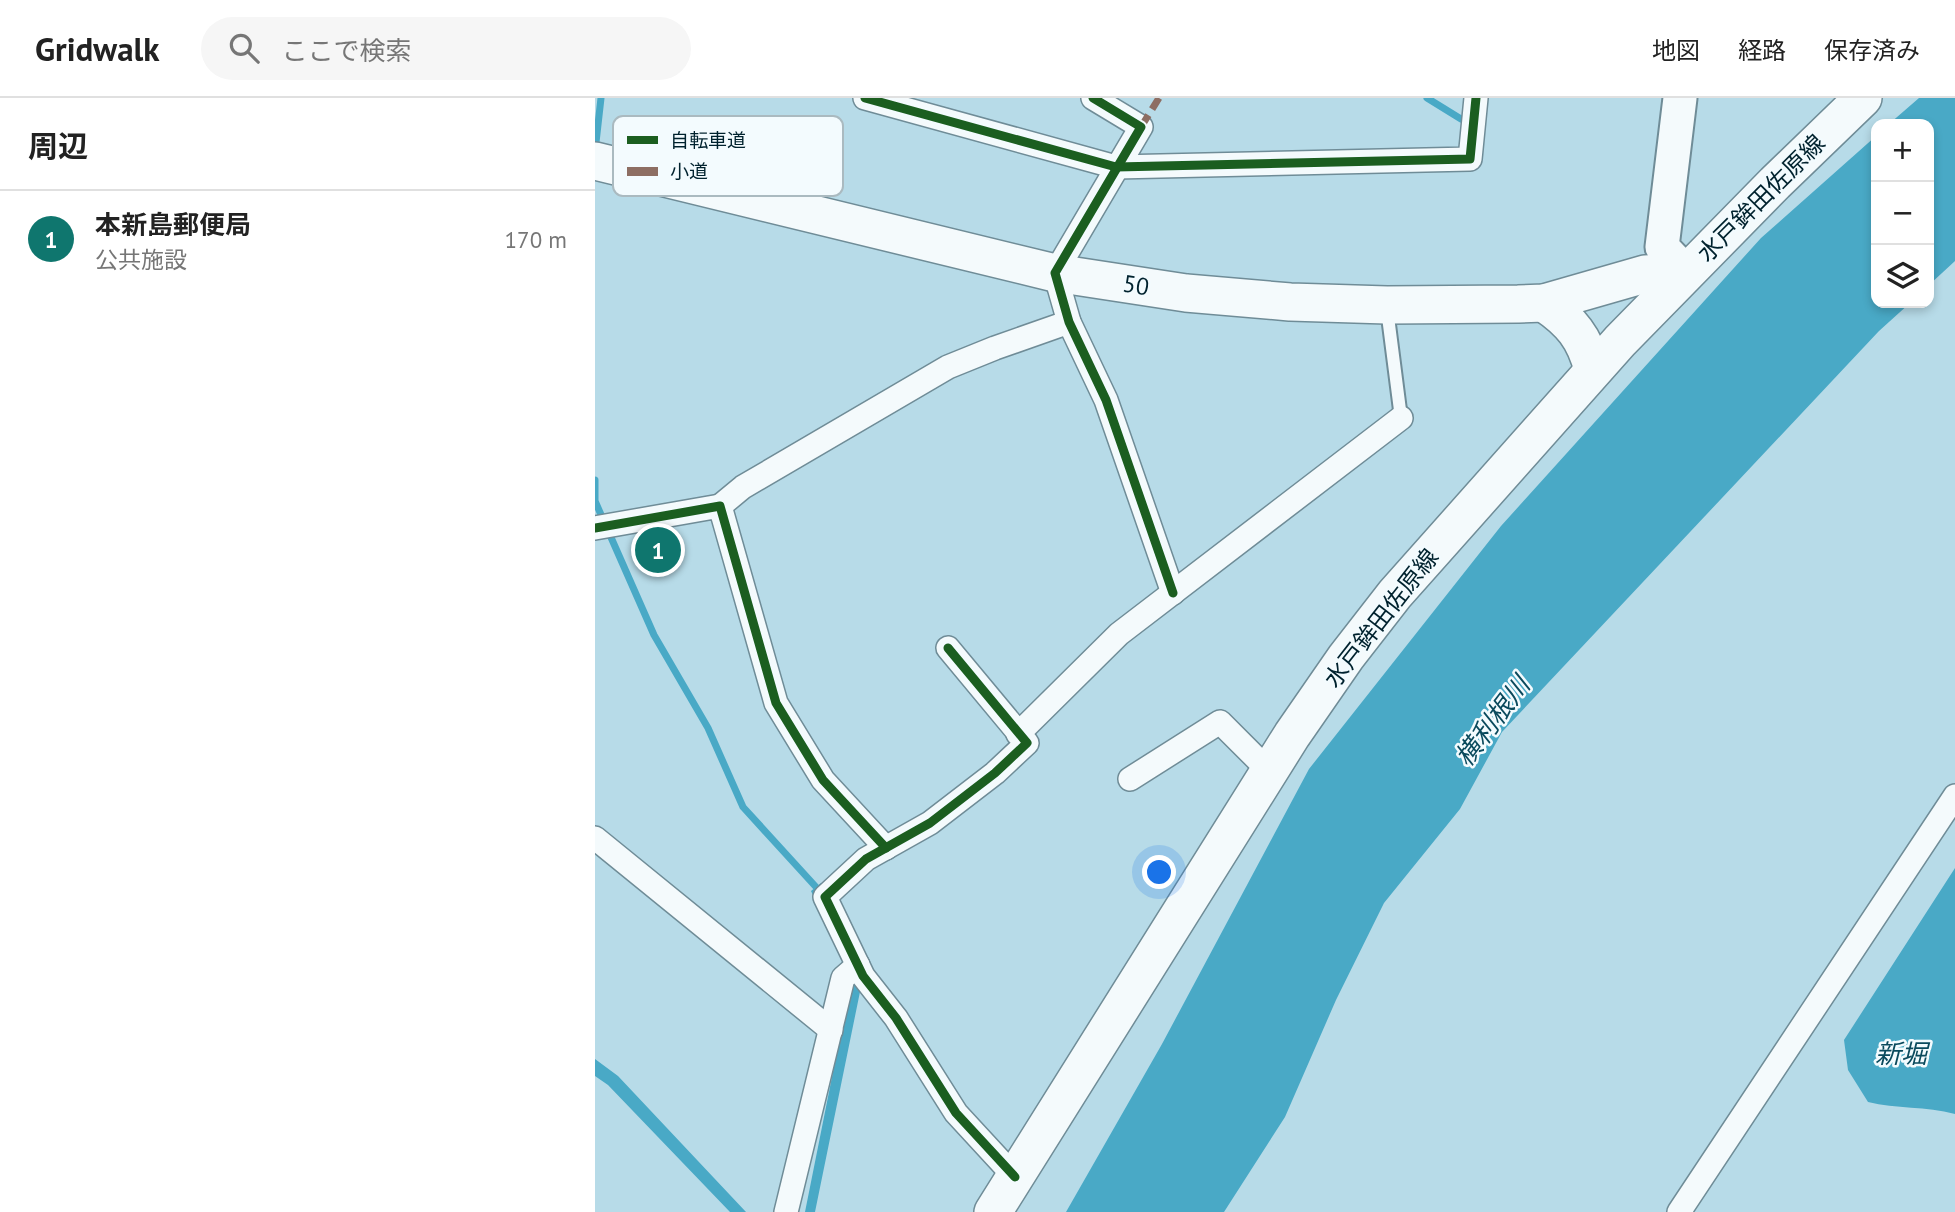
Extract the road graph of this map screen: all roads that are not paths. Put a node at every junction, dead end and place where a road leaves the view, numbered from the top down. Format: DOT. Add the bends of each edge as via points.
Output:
graph roads {
  1 [pos="865,98"];
  2 [pos="1093,98"];
  3 [pos="1476,98"];
  4 [pos="1680,98"];
  5 [pos="1863,98"];
  6 [pos="595,161"];
  7 [pos="613,166"];
  8 [pos="1116,167"];
  9 [pos="734,196"];
  10 [pos="1686,272"];
  11 [pos="1055,273"];
  12 [pos="1544,303"];
  13 [pos="1387,305"];
  14 [pos="1069,322"];
  15 [pos="1593,370"];
  16 [pos="1401,418"];
  17 [pos="720,506"];
  18 [pos="595,528"];
  19 [pos="1173,593"];
  20 [pos="948,648"];
  21 [pos="1018,734"];
  22 [pos="1269,771"];
  23 [pos="1130,779"];
  24 [pos="1955,796"];
  25 [pos="595,838"];
  26 [pos="886,848"];
  27 [pos="858,965"];
  28 [pos="831,1030"];
  29 [pos="1015,1177"];
  30 [pos="786,1212"];
  31 [pos="993,1212"];
  32 [pos="1679,1212"];
  1 -- 8 [label="street"];
  2 -- 8 [label="street" via="1141,127"];
  3 -- 8 [label="street" via="1470,159"];
  4 -- 10 [label="street" via="1662,247"];
  5 -- 10 [label="main road, 水戸鉾田佐原線"];
  6 -- 7 [label="main road, 50"];
  8 -- 11 [label="street"];
  9 -- 11 [label="main road, 50"];
  10 -- 12 [label="main road, 50" via="1645,274"];
  10 -- 15 [label="main road, 水戸鉾田佐原線"];
  11 -- 13 [label="main road, 50" via="1186,293"];
  11 -- 14 [label="street"];
  12 -- 13 [label="main road, 50"];
  12 -- 15 [label="main road" via="1577,332"];
  13 -- 16 [label="lane"];
  14 -- 17 [label="street" via="948,367 743,487"];
  14 -- 19 [label="street" via="1106,400"];
  15 -- 22 [label="main road, 水戸鉾田佐原線" via="1395,594"];
  16 -- 19 [label="street"];
  17 -- 18 [label="street"];
  17 -- 26 [label="street" via="776,704 823,780"];
  19 -- 21 [label="street" via="1119,634"];
  20 -- 21 [label="street"];
  21 -- 26 [label="street" via="1027,743 995,773 930,823"];
  22 -- 23 [label="street" via="1220,722"];
  22 -- 29 [label="main road, 水戸鉾田佐原線"];
  24 -- 32 [label="street"];
  25 -- 28 [label="street"];
  26 -- 27 [label="street" via="866,859 825,897"];
  27 -- 28 [label="street" via="843,978"];
  27 -- 29 [label="street" via="956,1113"];
  28 -- 30 [label="street"];
  29 -- 31 [label="main road, 水戸鉾田佐原線"];
}
